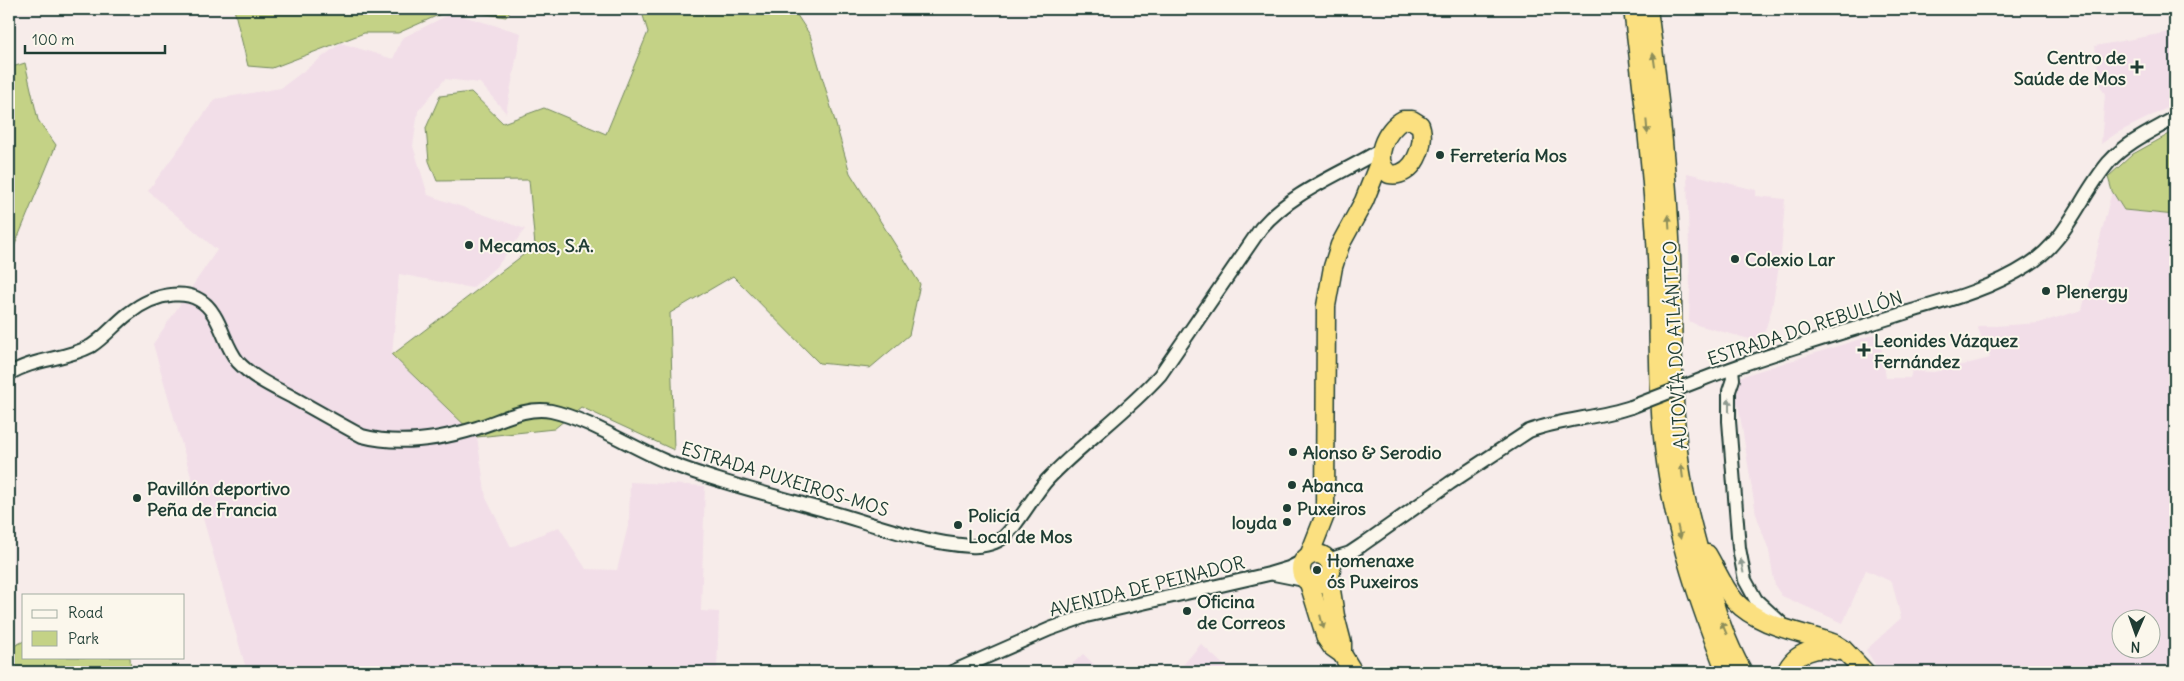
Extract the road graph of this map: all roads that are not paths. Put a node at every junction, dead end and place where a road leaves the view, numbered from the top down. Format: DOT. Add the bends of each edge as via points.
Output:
graph roads {
  1 [pos="1632,9"];
  2 [pos="1648,9"];
  3 [pos="2175,118"];
  4 [pos="1357,166"];
  5 [pos="1382,168"];
  6 [pos="1732,368"];
  7 [pos="9,374"];
  8 [pos="1692,527"];
  9 [pos="1319,562"];
  10 [pos="1269,574"];
  11 [pos="1307,582"];
  12 [pos="1792,630"];
  13 [pos="1342,654"];
  14 [pos="1851,657"];
  15 [pos="952,672"];
  16 [pos="1353,672"];
  17 [pos="1726,672"];
  18 [pos="1743,672"];
  19 [pos="1786,672"];
  20 [pos="1865,672"];
  1 -- 17 [label="highway, AUTOVÍA DO ATLÁNTICO, one-way" via="1652,182 1667,469 1679,533 1698,600"];
  8 -- 2 [label="highway, AUTOVÍA DO ATLÁNTICO, one-way" via="1677,432 1666,172"];
  3 -- 6 [label="street, ESTRADA DO REBULLÓN" via="2111,160 2053,245 2028,266 1953,299"];
  4 -- 5 [label="street, ESTRADA PUXEIROS-MOS"];
  4 -- 5 [label="street" via="1367,164"];
  4 -- 7 [label="street, ESTRADA PUXEIROS-MOS" via="1308,188 1274,212 1160,375 1050,478 1010,531 1000,540 974,547 913,536 715,480 549,411 533,411 440,436 398,441 362,436 257,378 239,363 228,348 214,315 205,303 186,294 170,294 149,301 129,313 92,345 73,354 34,362"];
  5 -- 9 [label="highway" via="1340,245 1326,306 1325,516 1328,547"];
  6 -- 9 [label="street, ESTRADA DO REBULLÓN, bridge" via="1631,407 1529,431 1350,553"];
  12 -- 6 [label="street, one-way" via="1762,607 1745,580 1738,548 1729,421 1729,391 1734,379"];
  8 -- 12 [label="highway" via="1736,602 1748,612"];
  18 -- 8 [label="highway, AUTOVÍA DO ATLÁNTICO, one-way" via="1714,604"];
  9 -- 10 [label="street, AVENIDA DE PEINADOR"];
  9 -- 11 [label="highway" via="1318,585"];
  9 -- 11 [label="highway" via="1300,569"];
  9 -- 13 [label="highway" via="1342,643"];
  10 -- 11 [label="street, AVENIDA DE PEINADOR"];
  10 -- 15 [label="street, AVENIDA DE PEINADOR" via="1077,619"];
  11 -- 13 [label="highway, one-way" via="1326,638"];
  12 -- 14 [label="highway" via="1834,644"];
  13 -- 16 [label="highway"];
  14 -- 19 [label="highway" via="1831,649 1812,650 1795,659"];
  14 -- 20 [label="highway"];
}
